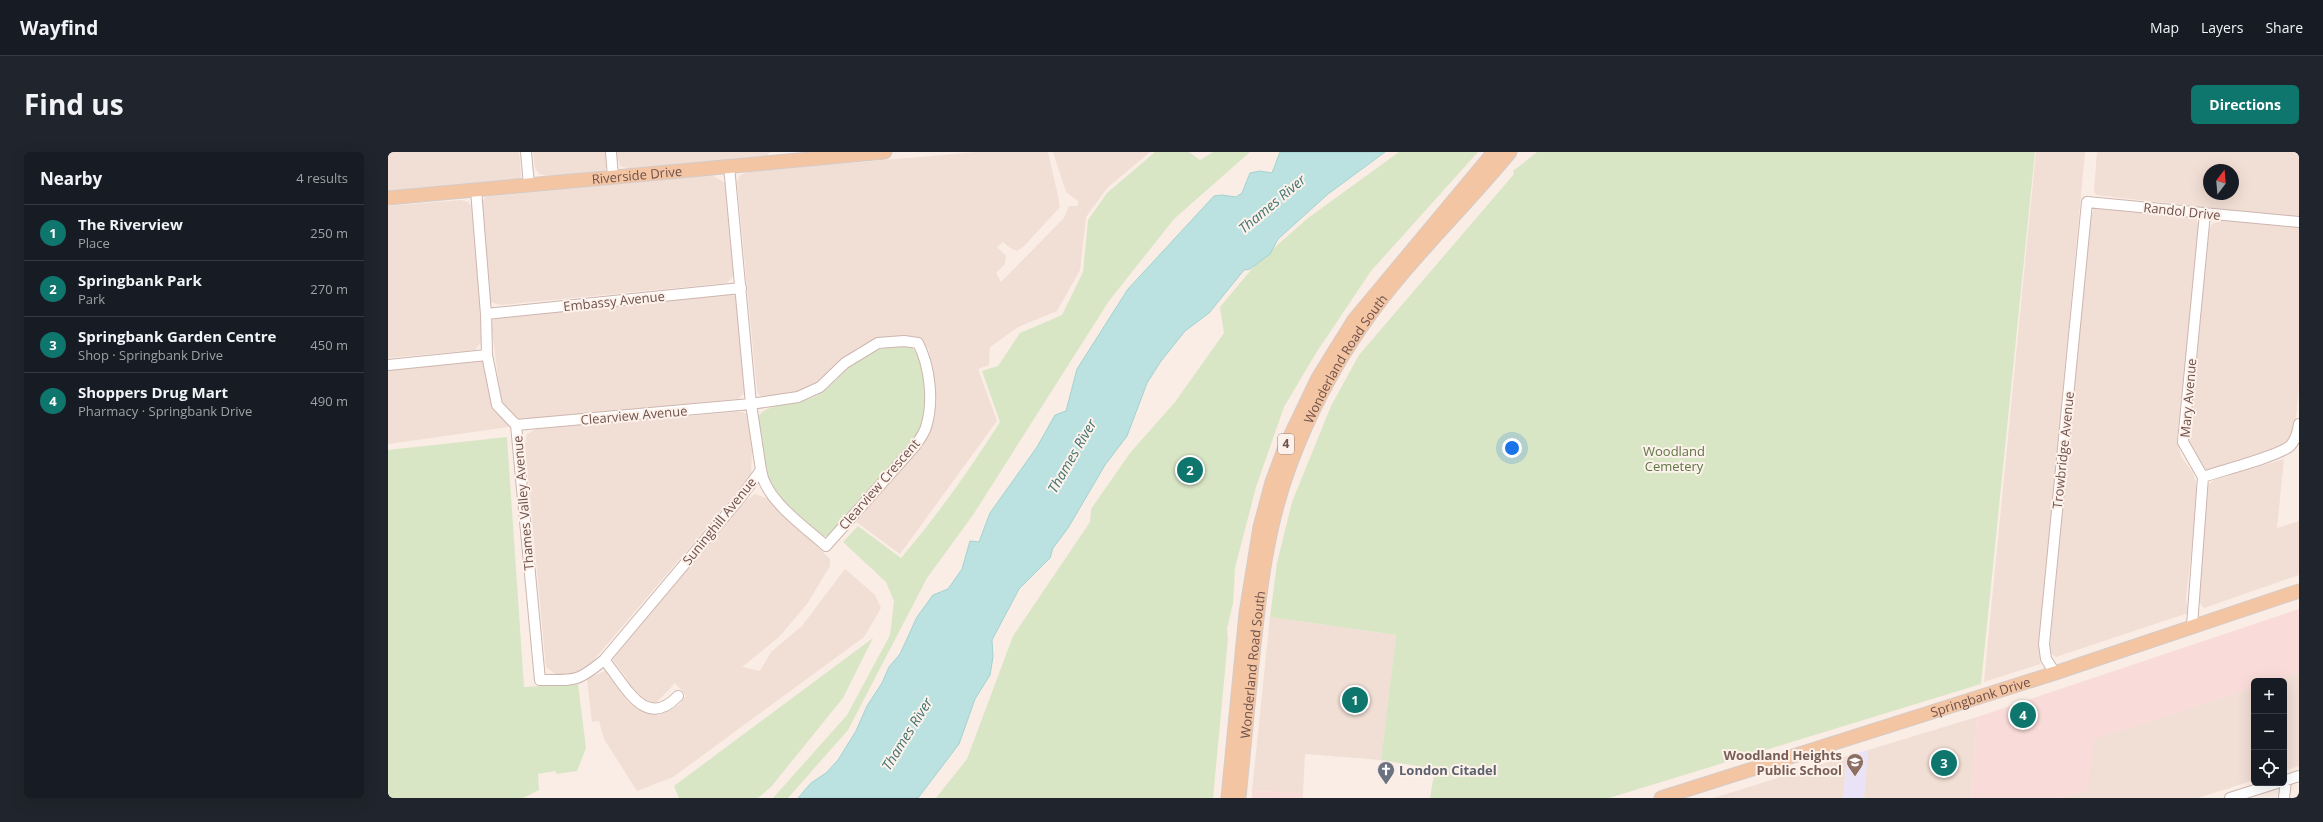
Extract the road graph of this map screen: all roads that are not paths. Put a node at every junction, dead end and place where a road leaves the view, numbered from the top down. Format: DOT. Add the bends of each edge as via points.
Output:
graph roads {
  1 [pos="526,152"];
  2 [pos="611,152"];
  3 [pos="885,152"];
  4 [pos="1494,152"];
  5 [pos="1510,152"];
  6 [pos="778,157"];
  7 [pos="729,166"];
  8 [pos="613,177"];
  9 [pos="529,185"];
  10 [pos="476,190"];
  11 [pos="388,198"];
  12 [pos="2206,213"];
  13 [pos="2299,222"];
  14 [pos="2084,224"];
  15 [pos="741,288"];
  16 [pos="486,314"];
  17 [pos="488,355"];
  18 [pos="388,365"];
  19 [pos="751,404"];
  20 [pos="2299,424"];
  21 [pos="516,425"];
  22 [pos="761,470"];
  23 [pos="2203,477"];
  24 [pos="2299,591"];
  25 [pos="2192,626"];
  26 [pos="604,660"];
  27 [pos="2055,673"];
  28 [pos="540,680"];
  29 [pos="678,696"];
  30 [pos="2299,776"];
  31 [pos="2287,780"];
  32 [pos="2267,786"];
  33 [pos="2283,786"];
  34 [pos="1228,798"];
  35 [pos="1239,798"];
  36 [pos="1661,798"];
  37 [pos="2230,798"];
  38 [pos="2284,798"];
  1 -- 9 [label="street"];
  2 -- 8 [label="street"];
  3 -- 6 [label="main road, Riverside Drive"];
  4 -- 34 [label="main road, Wonderland Road South / 4" via="1354,320 1318,378 1285,447 1260,527 1246,612"];
  5 -- 35 [label="main road, Wonderland Road South" via="1386,293 1360,329 1331,375 1290,465 1264,565"];
  6 -- 7 [label="main road, Riverside Drive"];
  7 -- 8 [label="main road, Riverside Drive"];
  7 -- 15 [label="street, Suninghill Avenue"];
  8 -- 9 [label="main road, Riverside Drive"];
  9 -- 10 [label="main road, Riverside Drive"];
  10 -- 11 [label="main road, Riverside Drive"];
  10 -- 16 [label="street, Thames Valley Avenue"];
  12 -- 13 [label="street, Randol Drive"];
  12 -- 14 [label="street, Randol Drive" via="2087,202"];
  12 -- 23 [label="street, Mary Avenue" via="2183,442"];
  14 -- 27 [label="street, Trowbridge Avenue" via="2044,644 2046,659"];
  15 -- 16 [label="street, Embassy Avenue"];
  15 -- 19 [label="street, Suninghill Avenue"];
  16 -- 17 [label="street, Thames Valley Avenue"];
  17 -- 18 [label="street"];
  17 -- 21 [label="street, Thames Valley Avenue" via="497,405"];
  19 -- 21 [label="street, Clearview Avenue"];
  19 -- 22 [label="street, Suninghill Avenue"];
  19 -- 22 [label="street, Clearview Crescent" via="798,397 814,389 845,363 878,343 918,343 926,358 930,408 926,429 915,446 826,546 776,501 766,488"];
  20 -- 23 [label="street" via="2290,446 2277,453"];
  21 -- 28 [label="street, Thames Valley Avenue"];
  22 -- 26 [label="street, Suninghill Avenue"];
  23 -- 25 [label="street"];
  24 -- 25 [label="main road, Springbank Drive"];
  25 -- 27 [label="main road, Springbank Drive"];
  26 -- 28 [label="street, Suninghill Avenue" via="583,677 574,680"];
  26 -- 29 [label="street" via="627,692 642,706 652,709 670,704"];
  27 -- 36 [label="main road, Springbank Drive"];
  30 -- 31 [label="street"];
  32 -- 37 [label="street"];
  33 -- 38 [label="street"];
}
